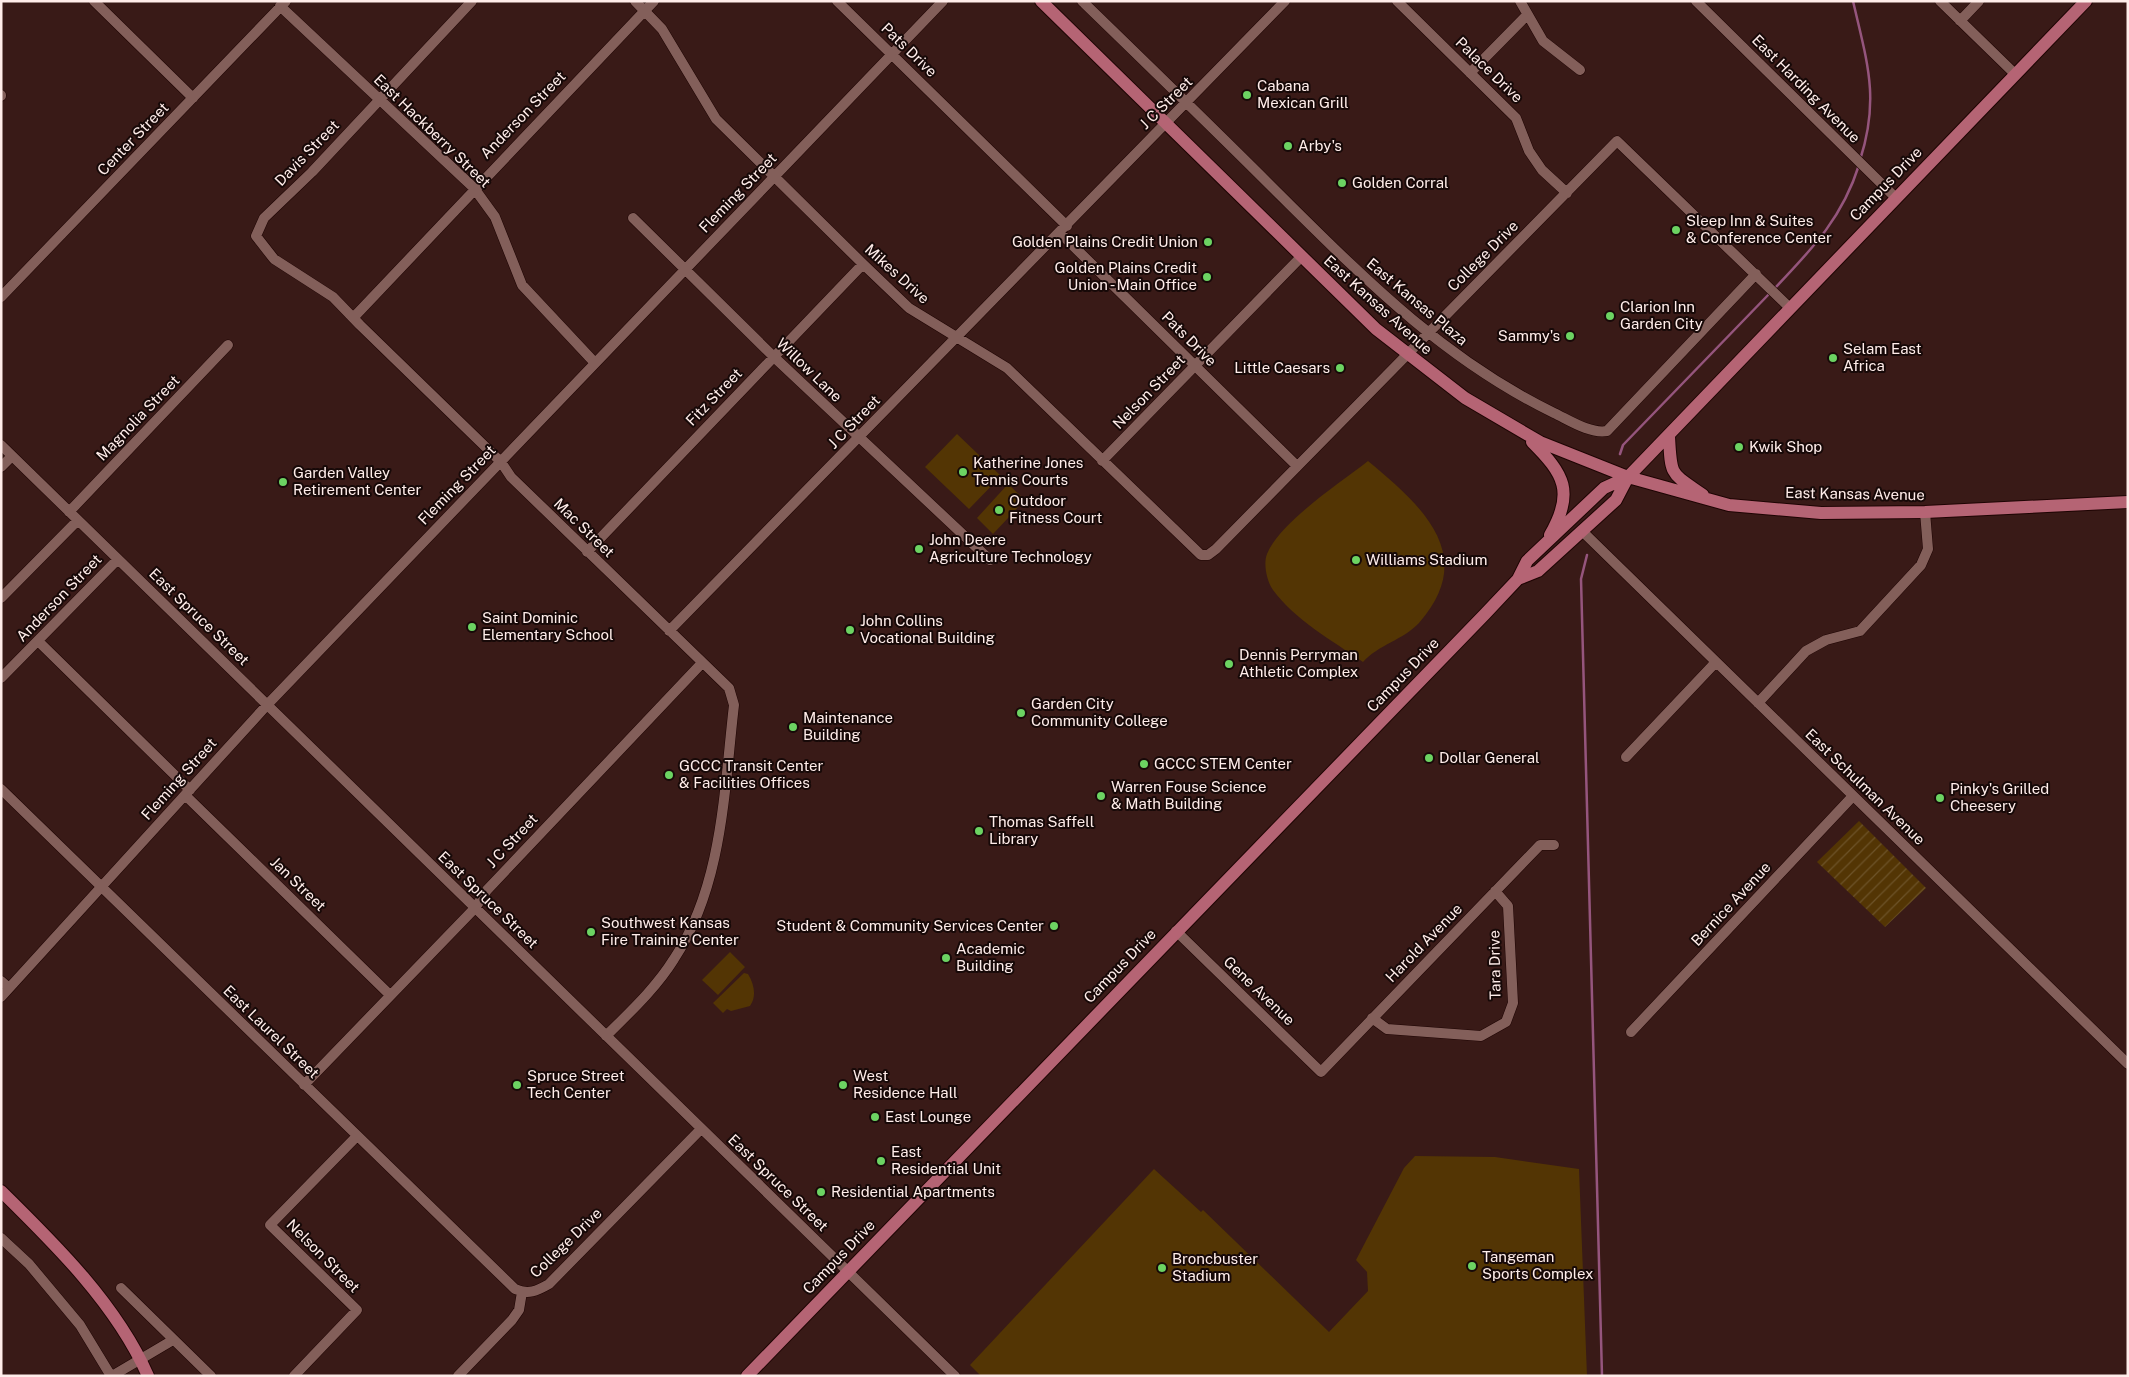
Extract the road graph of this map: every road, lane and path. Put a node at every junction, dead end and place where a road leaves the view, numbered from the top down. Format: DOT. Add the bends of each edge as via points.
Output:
graph roads {
  1 [pos="94,1"];
  2 [pos="472,1"];
  3 [pos="635,1"];
  4 [pos="654,1"];
  5 [pos="837,1"];
  6 [pos="943,1"];
  7 [pos="1041,1"];
  8 [pos="1082,1"];
  9 [pos="1286,1"];
  10 [pos="1397,1"];
  11 [pos="1520,1"];
  12 [pos="1696,1"];
  13 [pos="1940,1"];
  14 [pos="1979,1"];
  15 [pos="2086,1"];
  16 [pos="283,4"];
  17 [pos="644,11"];
  18 [pos="1527,15"];
  19 [pos="1960,21"];
  20 [pos="892,54"];
  21 [pos="1580,70"];
  22 [pos="1470,73"];
  23 [pos="2015,74"];
  24 [pos="193,98"];
  25 [pos="378,100"];
  26 [pos="1187,104"];
  27 [pos="1166,123"];
  28 [pos="775,177"];
  29 [pos="474,188"];
  30 [pos="1567,193"];
  31 [pos="1896,198"];
  32 [pos="633,218"];
  33 [pos="1063,229"];
  34 [pos="1301,257"];
  35 [pos="863,264"];
  36 [pos="684,271"];
  37 [pos="1756,274"];
  38 [pos="1,296"];
  39 [pos="1786,303"];
  40 [pos="354,317"];
  41 [pos="1428,333"];
  42 [pos="956,338"];
  43 [pos="228,345"];
  44 [pos="1407,355"];
  45 [pos="774,357"];
  46 [pos="595,363"];
  47 [pos="1195,366"];
  48 [pos="1521,431"];
  49 [pos="1669,436"];
  50 [pos="859,438"];
  51 [pos="1,446"];
  52 [pos="12,456"];
  53 [pos="1102,461"];
  54 [pos="501,462"];
  55 [pos="1297,466"];
  56 [pos="1,467"];
  57 [pos="1628,477"];
  58 [pos="1709,500"];
  59 [pos="2128,502"];
  60 [pos="69,512"];
  61 [pos="1925,512"];
  62 [pos="78,520"];
  63 [pos="1582,531"];
  64 [pos="1543,546"];
  65 [pos="587,552"];
  66 [pos="1198,554"];
  67 [pos="118,559"];
  68 [pos="990,560"];
  69 [pos="1518,579"];
  70 [pos="1,598"];
  71 [pos="669,632"];
  72 [pos="38,642"];
  73 [pos="1716,662"];
  74 [pos="702,663"];
  75 [pos="1,678"];
  76 [pos="1758,703"];
  77 [pos="267,705"];
  78 [pos="1626,757"];
  79 [pos="1,789"];
  80 [pos="188,792"];
  81 [pos="1853,796"];
  82 [pos="1554,845"];
  83 [pos="101,888"];
  84 [pos="1496,891"];
  85 [pos="475,908"];
  86 [pos="1176,931"];
  87 [pos="5,985"];
  88 [pos="390,995"];
  89 [pos="1,997"];
  90 [pos="1372,1018"];
  91 [pos="1631,1032"];
  92 [pos="606,1036"];
  93 [pos="2128,1064"];
  94 [pos="1321,1072"];
  95 [pos="304,1085"];
  96 [pos="701,1129"];
  97 [pos="357,1136"];
  98 [pos="1,1191"];
  99 [pos="1,1238"];
  100 [pos="848,1272"];
  101 [pos="121,1288"];
  102 [pos="522,1292"];
  103 [pos="173,1340"];
  104 [pos="141,1360"];
  105 [pos="112,1376"];
  106 [pos="148,1376"];
  107 [pos="211,1376"];
  108 [pos="294,1376"];
  109 [pos="458,1376"];
  110 [pos="747,1376"];
  111 [pos="955,1376"];
  1 -- 24 [label="street"];
  2 -- 25 [label="street, Davis Street"];
  3 -- 17 [label="street, Mikes Drive"];
  4 -- 17 [label="street, Anderson Street"];
  5 -- 20 [label="street, Pats Drive"];
  6 -- 20 [label="street, Fleming Street"];
  7 -- 27 [label="main road, East Kansas Avenue"];
  8 -- 26 [label="street, East Kansas Plaza"];
  9 -- 26 [label="street, J C Street"];
  10 -- 22 [label="street, Palace Drive"];
  11 -- 18 [label="street"];
  12 -- 31 [label="street, East Harding Avenue"];
  13 -- 19 [label="street"];
  14 -- 19 [label="street"];
  15 -- 23 [label="main road, Campus Drive"];
  16 -- 24 [label="street, Center Street"];
  16 -- 25 [label="street, East Hackberry Street"];
  17 -- 28 [label="street, Mikes Drive" via="662,29 716,119"];
  17 -- 29 [label="street, Anderson Street"];
  18 -- 21 [label="street" via="1543,41"];
  18 -- 22 [label="street"];
  19 -- 23 [label="street"];
  20 -- 28 [label="street, Fleming Street"];
  20 -- 33 [label="street, Pats Drive"];
  22 -- 30 [label="street, Palace Drive" via="1516,118 1533,157"];
  23 -- 31 [label="main road, Campus Drive"];
  24 -- 38 [label="street, Center Street"];
  25 -- 29 [label="street, East Hackberry Street"];
  25 -- 40 [label="street, Davis Street" via="312,172 264,218 256,236 274,259 333,298"];
  26 -- 27 [label="street, J C Street"];
  26 -- 41 [label="street, East Kansas Plaza" via="1378,292"];
  27 -- 33 [label="street, J C Street"];
  27 -- 34 [label="main road, East Kansas Avenue"];
  28 -- 35 [label="street, Mikes Drive"];
  28 -- 36 [label="street, Fleming Street"];
  29 -- 40 [label="street, Anderson Street"];
  29 -- 46 [label="street, East Hackberry Street" via="495,217 522,285"];
  30 -- 37 [label="street, College Drive" via="1617,141"];
  30 -- 41 [label="street, College Drive"];
  31 -- 39 [label="main road, Campus Drive"];
  32 -- 36 [label="street, Willow Lane"];
  33 -- 42 [label="street, J C Street"];
  33 -- 47 [label="street, Pats Drive"];
  34 -- 44 [label="main road, East Kansas Avenue"];
  34 -- 47 [label="street, Nelson Street"];
  35 -- 42 [label="street, Mikes Drive" via="909,308"];
  35 -- 45 [label="street, Fitz Street"];
  36 -- 45 [label="street, Willow Lane"];
  36 -- 46 [label="street, Fleming Street"];
  37 -- 39 [label="street, College Drive"];
  37 -- 41 [label="street, East Kansas Plaza" via="1607,431 1599,432 1571,421 1515,393"];
  39 -- 49 [label="main road, Campus Drive"];
  40 -- 54 [label="street, Mac Street"];
  41 -- 44 [label="street, College Drive"];
  42 -- 50 [label="street, J C Street"];
  42 -- 53 [label="street, Mikes Drive" via="1007,368"];
  43 -- 60 [label="street, Magnolia Street"];
  44 -- 48 [label="main road, East Kansas Avenue" via="1465,398"];
  44 -- 55 [label="street, College Drive"];
  45 -- 50 [label="street, Willow Lane"];
  45 -- 65 [label="street, Fitz Street"];
  46 -- 54 [label="street, Fleming Street"];
  47 -- 53 [label="street, Nelson Street"];
  47 -- 55 [label="street, Pats Drive"];
  48 -- 57 [label="main road, East Kansas Avenue" via="1540,442"];
  48 -- 64 [label="main road" via="1556,466 1564,491 1563,508"];
  49 -- 57 [label="main road, Campus Drive"];
  49 -- 58 [label="main road" via="1671,469 1679,479"];
  50 -- 68 [label="street, Willow Lane"];
  50 -- 71 [label="street, J C Street"];
  51 -- 52 [label="street, East Spruce Street"];
  52 -- 56 [label="street"];
  52 -- 60 [label="street, East Spruce Street"];
  53 -- 66 [label="street, Mikes Drive"];
  54 -- 65 [label="street, Mac Street" via="511,477"];
  54 -- 77 [label="street, Fleming Street"];
  55 -- 66 [label="street, College Drive" via="1216,549 1208,555"];
  57 -- 58 [label="main road, East Kansas Avenue"];
  57 -- 63 [label="main road, Campus Drive" via="1616,500"];
  57 -- 64 [label="main road, Campus Drive" via="1604,488"];
  58 -- 61 [label="main road, East Kansas Avenue" via="1729,505 1821,513"];
  59 -- 61 [label="main road, East Kansas Avenue"];
  60 -- 62 [label="street, East Spruce Street"];
  61 -- 76 [label="street" via="1928,549 1921,565 1860,630 1826,640 1806,651"];
  62 -- 67 [label="street, East Spruce Street"];
  62 -- 70 [label="street"];
  63 -- 69 [label="main road, Campus Drive" via="1538,572"];
  63 -- 73 [label="street, East Schulman Avenue"];
  64 -- 69 [label="main road, Campus Drive" via="1527,561"];
  65 -- 71 [label="street, Mac Street"];
  67 -- 72 [label="street, Anderson Street"];
  67 -- 77 [label="street, East Spruce Street"];
  69 -- 86 [label="main road, Campus Drive"];
  71 -- 74 [label="street, Mac Street"];
  72 -- 75 [label="street, Anderson Street"];
  72 -- 80 [label="street, Jan Street"];
  73 -- 76 [label="street, East Schulman Avenue"];
  73 -- 78 [label="street"];
  74 -- 85 [label="street, J C Street" via="487,890"];
  74 -- 92 [label="street, Mac Street" via="729,688 734,705 722,814 710,875 693,926 664,973"];
  76 -- 81 [label="street, East Schulman Avenue"];
  77 -- 80 [label="street, Fleming Street"];
  77 -- 85 [label="street, East Spruce Street"];
  79 -- 83 [label="street, East Laurel Street"];
  80 -- 83 [label="street, Fleming Street"];
  80 -- 88 [label="street, Jan Street"];
  81 -- 91 [label="street, Bernice Avenue"];
  81 -- 93 [label="street, East Schulman Avenue"];
  82 -- 84 [label="street, Harold Avenue" via="1540,845"];
  83 -- 87 [label="street, Fleming Street"];
  83 -- 95 [label="street, East Laurel Street"];
  84 -- 90 [label="street, Harold Avenue"];
  84 -- 90 [label="street, Tara Drive" via="1508,906 1512,1003 1506,1022 1481,1036 1387,1029"];
  85 -- 88 [label="street, J C Street"];
  85 -- 92 [label="street, East Spruce Street"];
  86 -- 94 [label="street, Gene Avenue"];
  86 -- 100 [label="main road, Campus Drive"];
  87 -- 89 [label="street, Fleming Street"];
  88 -- 95 [label="street, J C Street"];
  90 -- 94 [label="street, Harold Avenue"];
  92 -- 96 [label="street, East Spruce Street"];
  95 -- 97 [label="street, East Laurel Street"];
  96 -- 100 [label="street, East Spruce Street"];
  96 -- 102 [label="street, College Drive" via="549,1284 536,1291"];
  97 -- 102 [label="street, East Laurel Street" via="508,1283"];
  97 -- 108 [label="street, Nelson Street" via="270,1225 357,1310"];
  98 -- 104 [label="main road" via="54,1243 92,1288"];
  99 -- 105 [label="street" via="29,1264 80,1325"];
  100 -- 110 [label="main road, Campus Drive"];
  100 -- 111 [label="street, East Spruce Street"];
  101 -- 103 [label="street"];
  102 -- 109 [label="street, College Drive" via="519,1310 512,1320"];
  103 -- 104 [label="street"];
  103 -- 107 [label="street"];
  104 -- 105 [label="street"];
  104 -- 106 [label="main road"];
}
